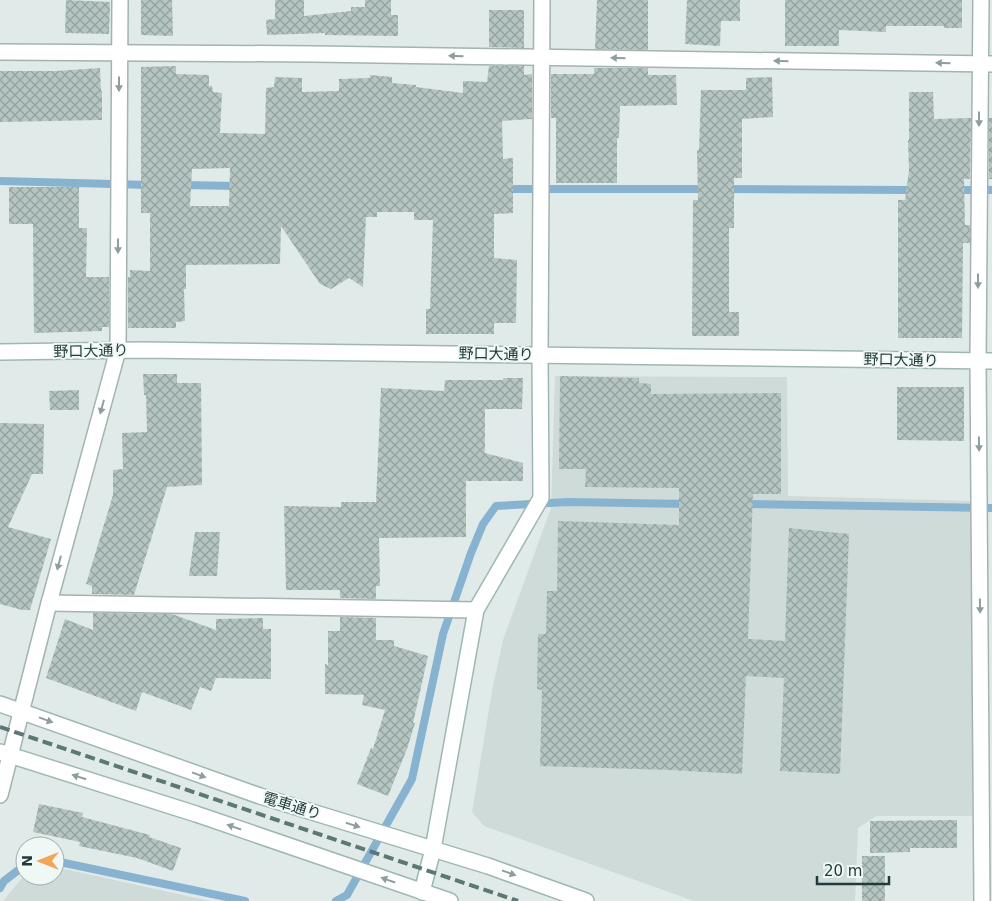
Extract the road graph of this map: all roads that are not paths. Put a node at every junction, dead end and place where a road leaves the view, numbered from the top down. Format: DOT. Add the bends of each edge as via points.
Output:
graph roads {
  1 [pos="120,0"];
  2 [pos="542,0"];
  3 [pos="981,0"];
  4 [pos="0,52"];
  5 [pos="119,54"];
  6 [pos="542,57"];
  7 [pos="986,64"];
  8 [pos="118,350"];
  9 [pos="0,352"];
  10 [pos="540,355"];
  11 [pos="985,361"];
  12 [pos="49,604"];
  13 [pos="476,610"];
  14 [pos="0,704"];
  15 [pos="22,712"];
  16 [pos="6,754"];
  17 [pos="0,795"];
  18 [pos="433,849"];
  19 [pos="987,870"];
  20 [pos="422,892"];
  21 [pos="450,901"];
  22 [pos="586,901"];
  23 [pos="982,901"];
  1 -- 5 [label="street"];
  2 -- 6 [label="street"];
  3 -- 7 [label="street"];
  4 -- 5 [label="street"];
  6 -- 5 [label="street, one-way"];
  5 -- 8 [label="street, one-way"];
  7 -- 6 [label="street, one-way"];
  6 -- 10 [label="street"];
  7 -- 11 [label="street, one-way"];
  8 -- 9 [label="street, 野口大通り"];
  8 -- 10 [label="street, 野口大通り"];
  8 -- 12 [label="street, one-way"];
  10 -- 11 [label="street, 野口大通り"];
  10 -- 13 [label="street" via="541,498"];
  11 -- 19 [label="street, one-way"];
  12 -- 13 [label="street"];
  12 -- 15 [label="street"];
  13 -- 18 [label="street"];
  14 -- 15 [label="street, 電車通り"];
  15 -- 16 [label="street"];
  15 -- 18 [label="street, 電車通り, one-way" via="260,796"];
  16 -- 17 [label="street"];
  20 -- 16 [label="street, one-way" via="196,814"];
  18 -- 20 [label="street"];
  18 -- 22 [label="street, 電車通り, one-way"];
  19 -- 23 [label="street"];
  20 -- 21 [label="street"];
}
